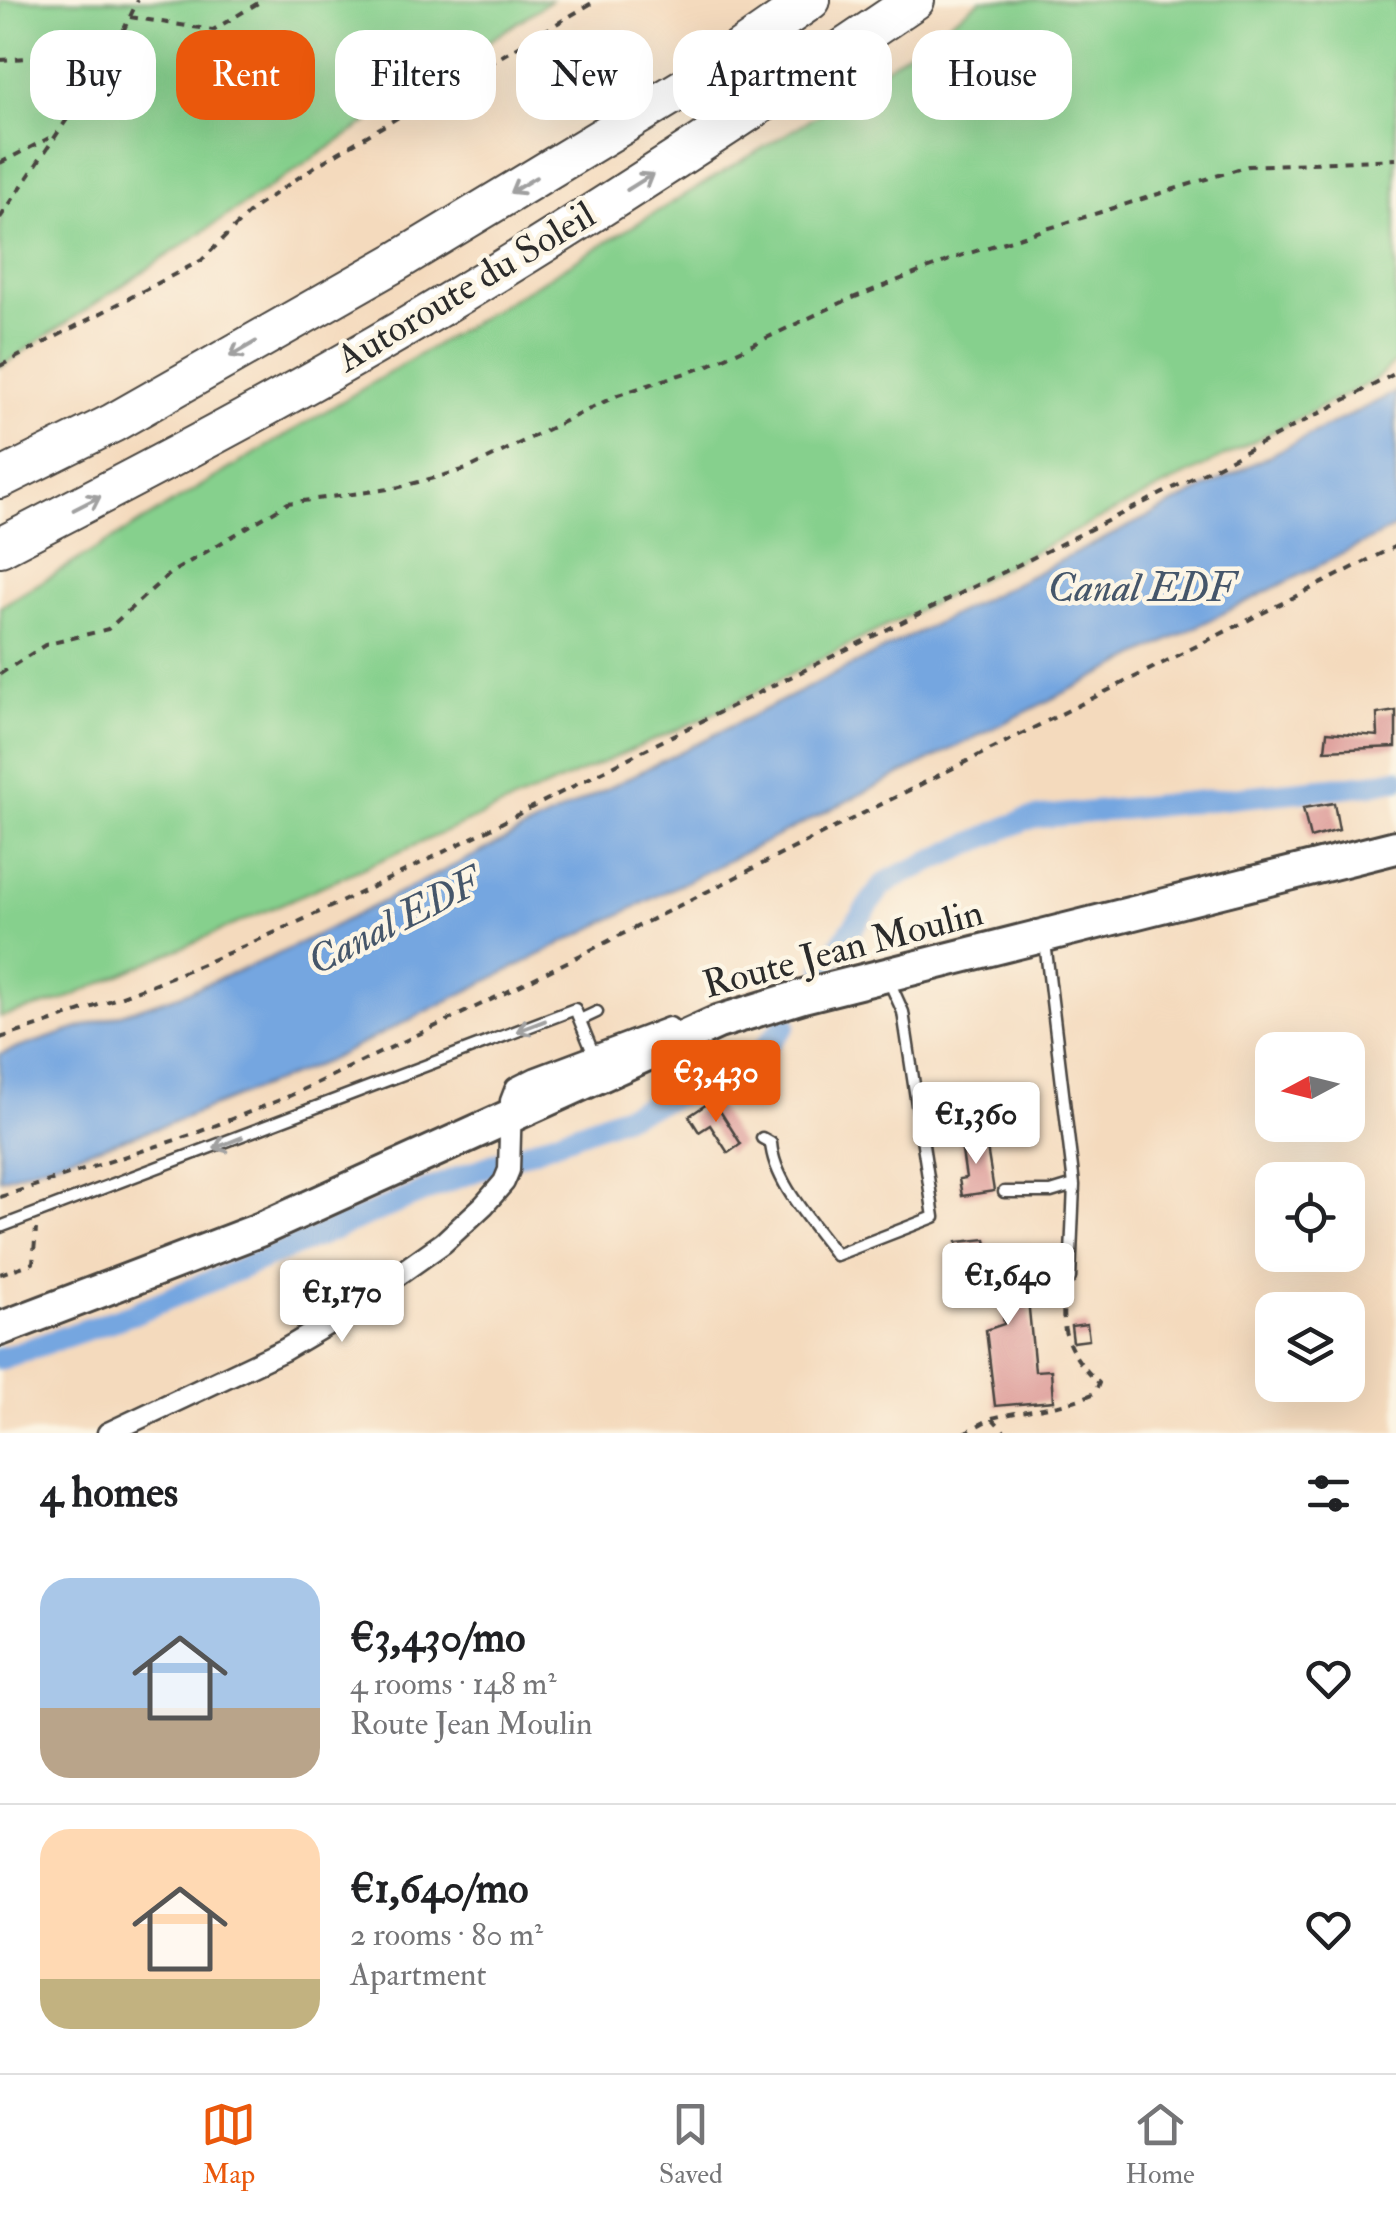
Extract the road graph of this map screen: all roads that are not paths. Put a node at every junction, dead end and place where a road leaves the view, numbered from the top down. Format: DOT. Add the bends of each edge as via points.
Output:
graph roads {
  1 [pos="811,0"];
  2 [pos="915,0"];
  3 [pos="0,479"];
  4 [pos="0,547"];
  5 [pos="1396,847"];
  6 [pos="1044,936"];
  7 [pos="887,976"];
  8 [pos="759,1010"];
  9 [pos="597,1012"];
  10 [pos="580,1020"];
  11 [pos="594,1056"];
  12 [pos="511,1131"];
  13 [pos="762,1138"];
  14 [pos="1074,1185"];
  15 [pos="1004,1192"];
  16 [pos="0,1227"];
  17 [pos="1070,1278"];
  18 [pos="0,1329"];
  19 [pos="108,1433"];
  1 -- 3 [label="highway, Autoroute du Soleil, one-way" via="688,86 396,262 113,423"];
  4 -- 2 [label="highway, Autoroute du Soleil, one-way" via="148,472 443,305"];
  5 -- 6 [label="main road, Route Jean Moulin"];
  6 -- 7 [label="main road, Route Jean Moulin"];
  6 -- 14 [label="lane"];
  7 -- 8 [label="main road, Route Jean Moulin"];
  7 -- 13 [label="lane" via="903,1012 934,1217 836,1255"];
  8 -- 11 [label="street" via="692,1020"];
  8 -- 12 [label="main road, Route Jean Moulin" via="718,1022"];
  9 -- 10 [label="lane"];
  10 -- 11 [label="lane"];
  10 -- 16 [label="lane, one-way" via="575,1010"];
  11 -- 12 [label="street" via="516,1088"];
  12 -- 18 [label="main road, Route Jean Moulin"];
  12 -- 19 [label="street" via="510,1170 443,1243 284,1350"];
  14 -- 15 [label="lane"];
  14 -- 17 [label="lane"];
}
